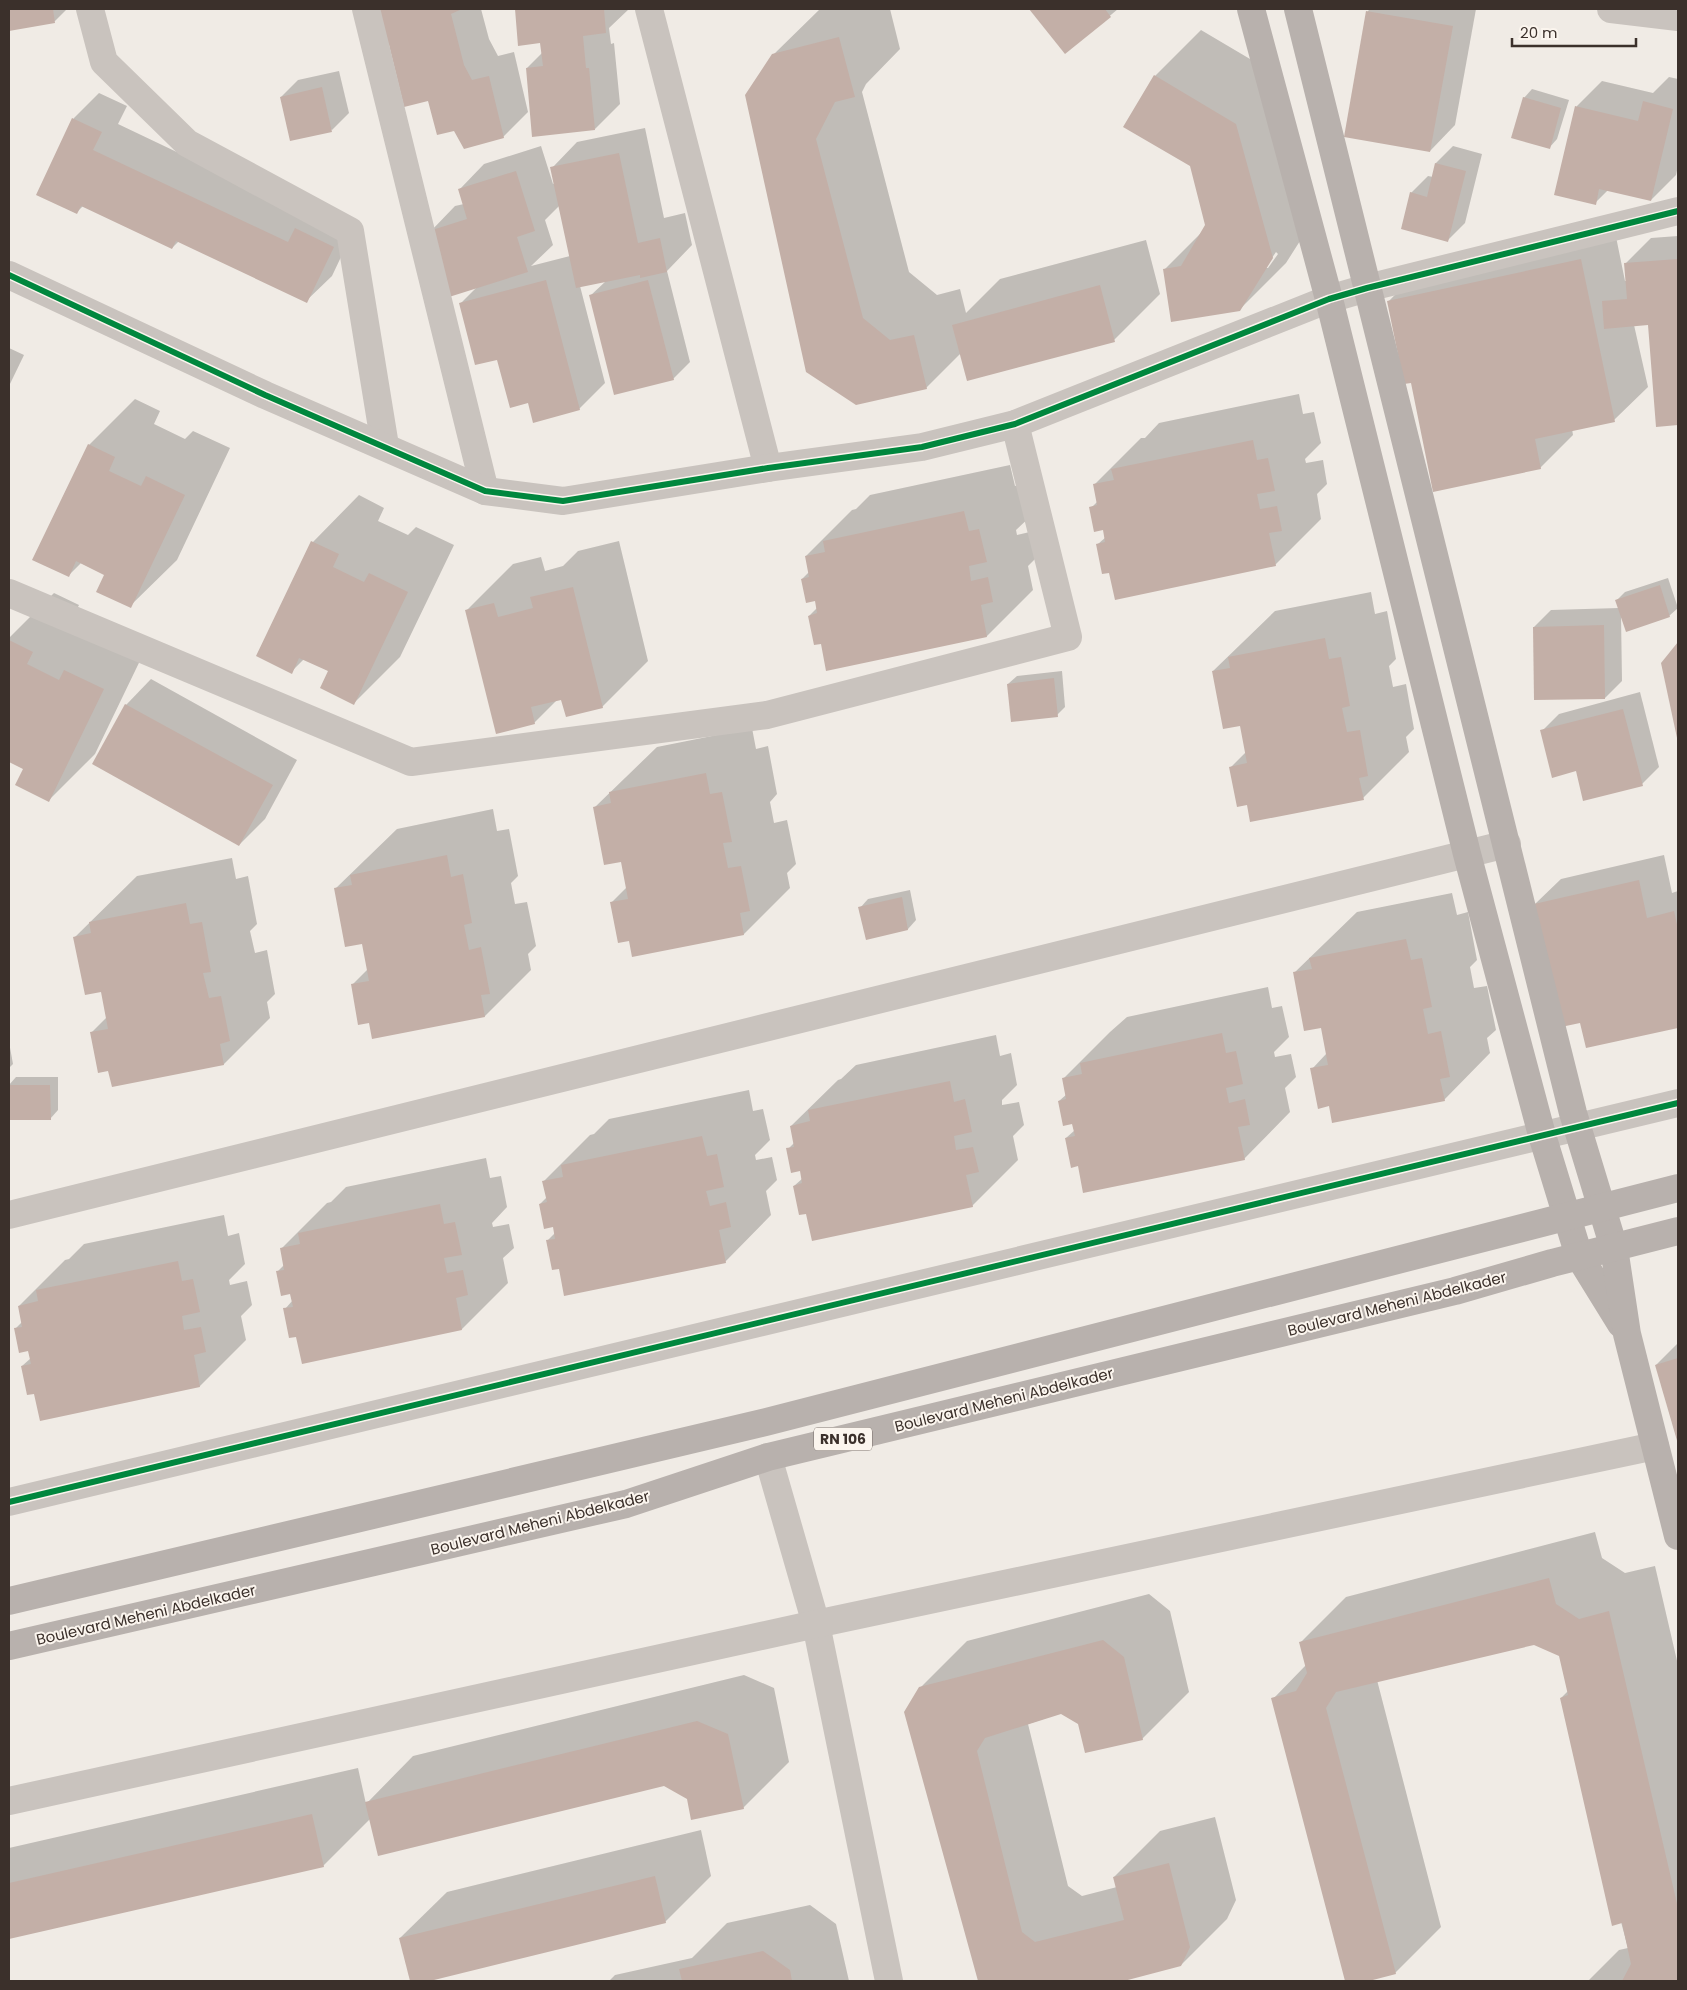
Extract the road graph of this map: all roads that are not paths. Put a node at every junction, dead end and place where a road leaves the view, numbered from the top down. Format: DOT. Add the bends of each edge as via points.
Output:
graph roads {
  1 [pos="90,9"];
  2 [pos="366,9"];
  3 [pos="649,9"];
  4 [pos="1250,9"];
  5 [pos="1298,9"];
  6 [pos="1611,9"];
  7 [pos="1678,16"];
  8 [pos="1678,211"];
  9 [pos="9,275"];
  10 [pos="1367,288"];
  11 [pos="1330,299"];
  12 [pos="1015,424"];
  13 [pos="385,446"];
  14 [pos="768,468"];
  15 [pos="485,490"];
  16 [pos="9,593"];
  17 [pos="1507,844"];
  18 [pos="1467,854"];
  19 [pos="1678,1103"];
  20 [pos="1577,1127"];
  21 [pos="1542,1135"];
  22 [pos="1678,1188"];
  23 [pos="1602,1208"];
  24 [pos="9,1216"];
  25 [pos="1568,1216"];
  26 [pos="1678,1231"];
  27 [pos="1614,1248"];
  28 [pos="1579,1256"];
  29 [pos="1627,1334"];
  30 [pos="1655,1446"];
  31 [pos="768,1457"];
  32 [pos="9,1502"];
  33 [pos="1678,1536"];
  34 [pos="9,1601"];
  35 [pos="816,1624"];
  36 [pos="9,1646"];
  37 [pos="9,1801"];
  38 [pos="889,1981"];
  1 -- 13 [label="street" via="104,62 187,143 350,231"];
  2 -- 15 [label="street"];
  3 -- 14 [label="street"];
  4 -- 11 [label="main road"];
  5 -- 10 [label="main road"];
  6 -- 7 [label="street"];
  8 -- 10 [label="street"];
  9 -- 13 [label="street" via="265,395"];
  10 -- 11 [label="street"];
  10 -- 17 [label="main road"];
  11 -- 12 [label="street"];
  11 -- 18 [label="main road"];
  12 -- 14 [label="street" via="922,446"];
  12 -- 16 [label="street" via="1068,637 767,715 411,762"];
  13 -- 15 [label="street"];
  14 -- 15 [label="street" via="563,501"];
  17 -- 18 [label="street"];
  17 -- 20 [label="main road"];
  18 -- 21 [label="main road"];
  18 -- 24 [label="street"];
  19 -- 20 [label="street"];
  20 -- 21 [label="street"];
  20 -- 23 [label="main road"];
  21 -- 25 [label="main road"];
  21 -- 32 [label="street"];
  22 -- 23 [label="main road, RN 106"];
  23 -- 25 [label="main road, RN 106"];
  23 -- 27 [label="main road"];
  25 -- 28 [label="main road"];
  25 -- 34 [label="main road, RN 106" via="766,1422"];
  26 -- 27 [label="main road, Boulevard Meheni Abdelkader / RN 106"];
  27 -- 28 [label="main road, Boulevard Meheni Abdelkader / RN 106"];
  27 -- 29 [label="main road"];
  28 -- 29 [label="main road"];
  28 -- 31 [label="main road, Boulevard Meheni Abdelkader / RN 106" via="1455,1291"];
  29 -- 30 [label="main road"];
  30 -- 33 [label="main road"];
  30 -- 35 [label="street"];
  31 -- 35 [label="street"];
  31 -- 36 [label="main road, Boulevard Meheni Abdelkader / RN 106" via="626,1504"];
  35 -- 37 [label="street"];
  35 -- 38 [label="street"];
}
